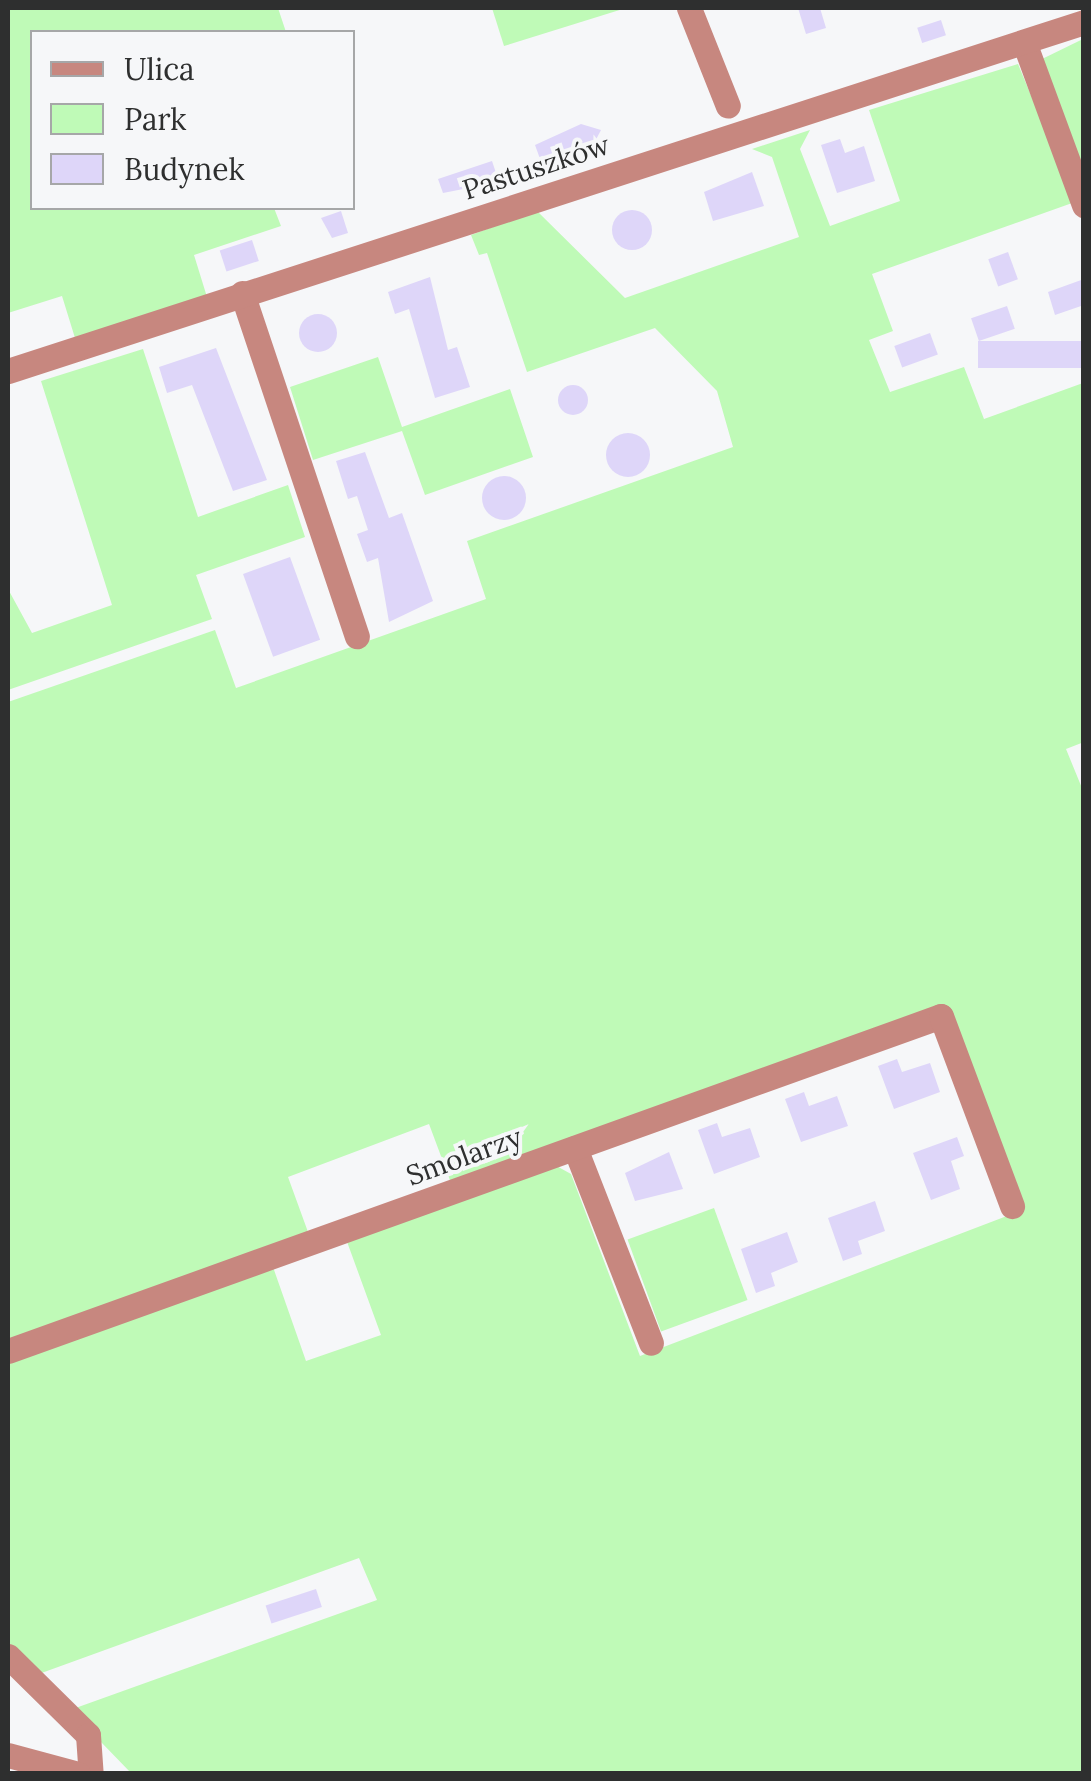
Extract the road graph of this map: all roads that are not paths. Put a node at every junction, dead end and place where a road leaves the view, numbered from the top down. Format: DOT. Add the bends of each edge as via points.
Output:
graph roads {
  1 [pos="689,8"];
  2 [pos="1084,22"];
  3 [pos="1024,42"];
  4 [pos="728,106"];
  5 [pos="1084,205"];
  6 [pos="242,292"];
  7 [pos="8,370"];
  8 [pos="357,636"];
  9 [pos="576,1148"];
  10 [pos="1012,1206"];
  11 [pos="651,1343"];
  12 [pos="8,1351"];
  13 [pos="8,1656"];
  14 [pos="8,1755"];
  15 [pos="78,1774"];
  16 [pos="91,1774"];
  1 -- 4 [label="street"];
  2 -- 3 [label="street, Pastuszków"];
  3 -- 5 [label="street"];
  3 -- 6 [label="street, Pastuszków"];
  6 -- 7 [label="street, Pastuszków"];
  6 -- 8 [label="street"];
  9 -- 10 [label="street, Smolarzy" via="940,1016"];
  9 -- 11 [label="street"];
  9 -- 12 [label="street, Smolarzy"];
  13 -- 16 [label="street" via="88,1735"];
  14 -- 15 [label="street"];
}
